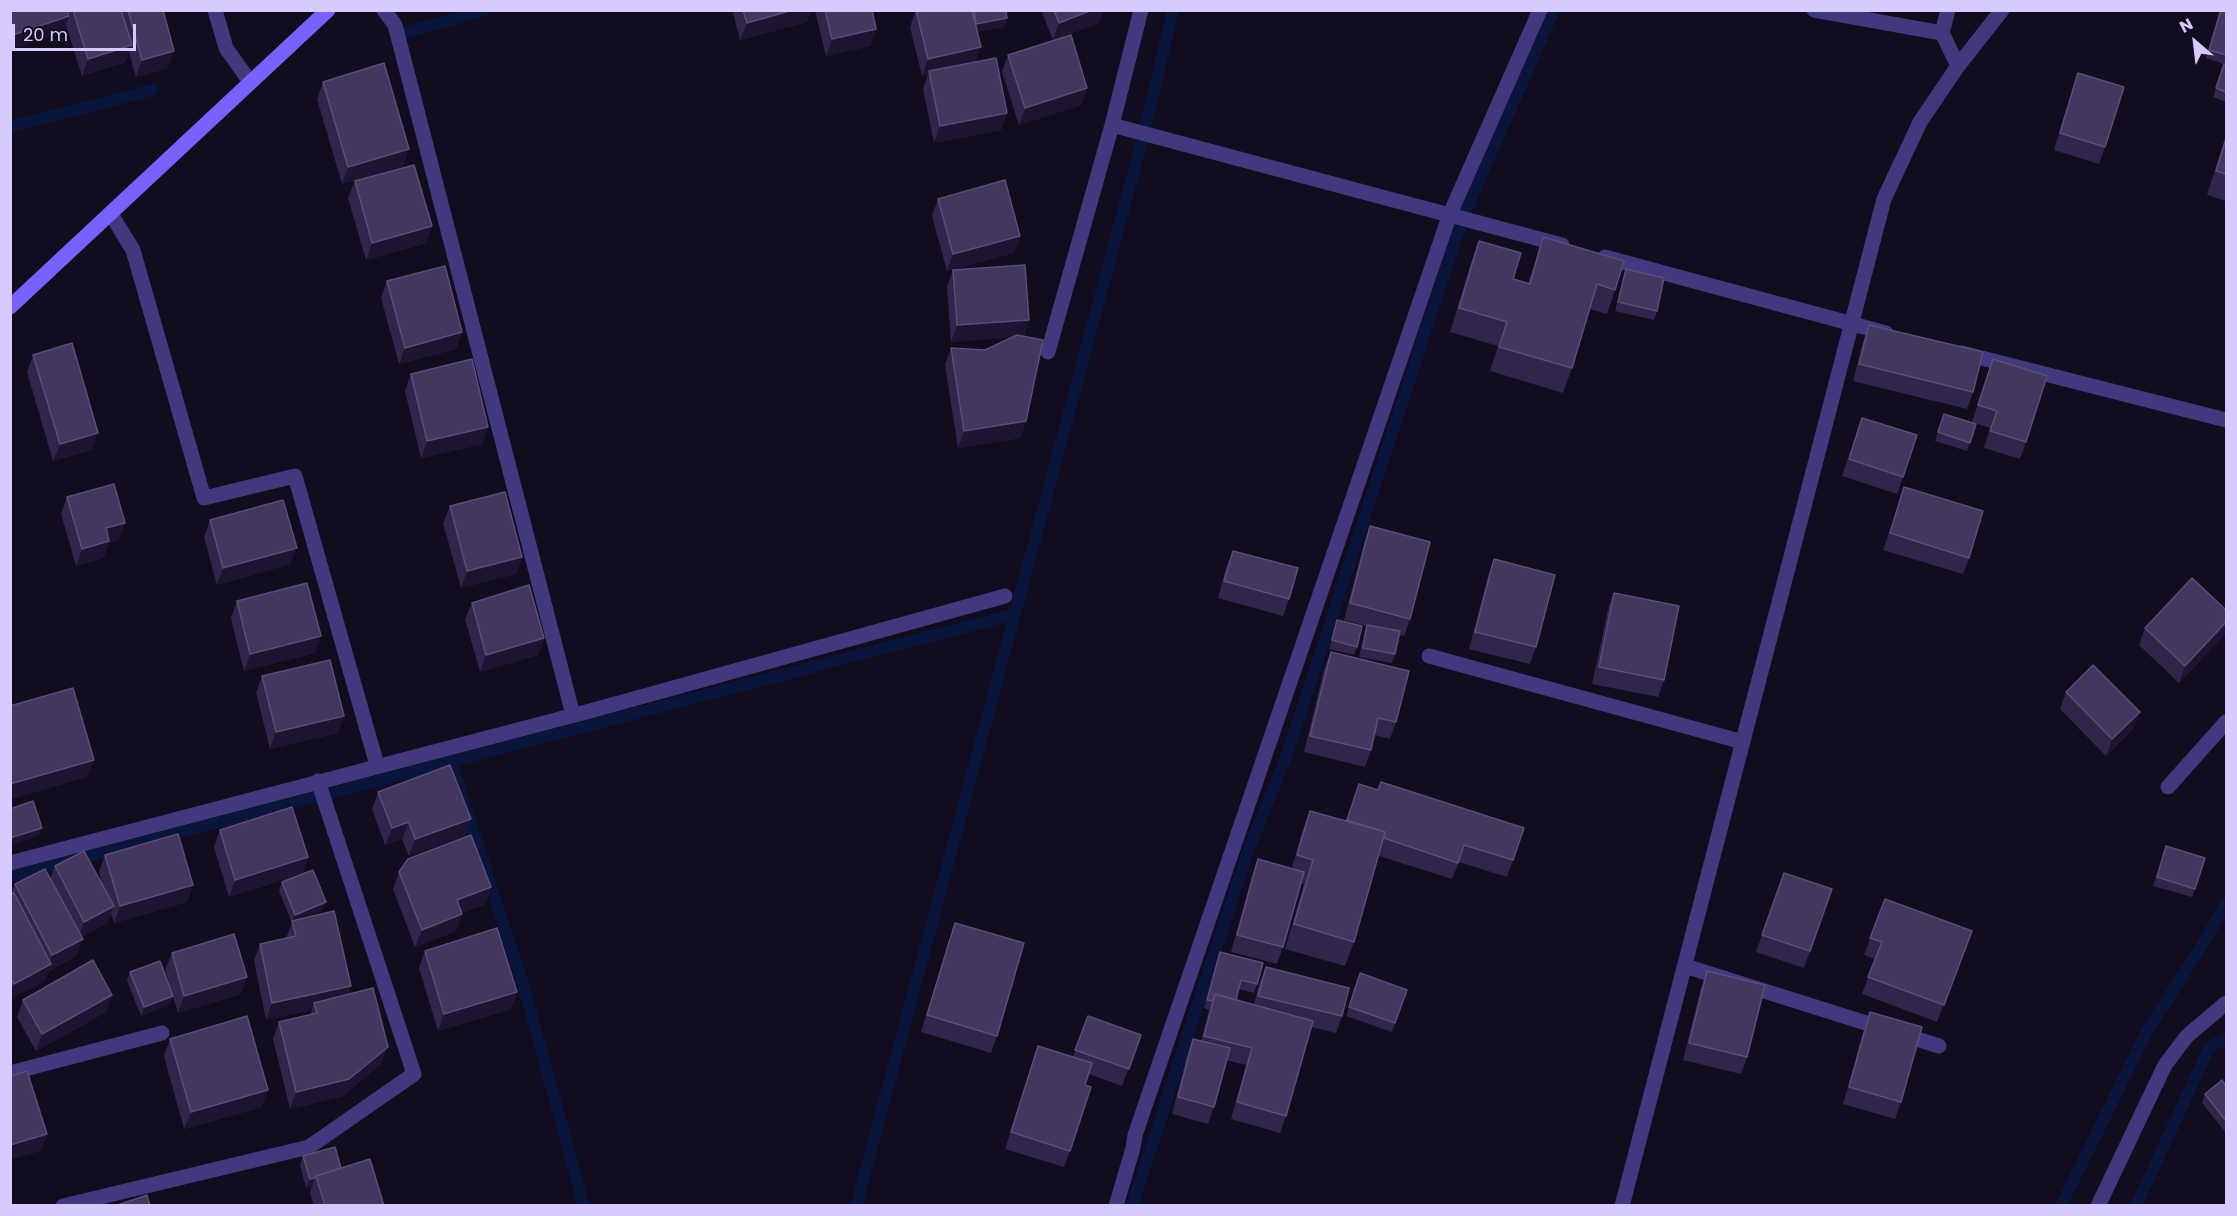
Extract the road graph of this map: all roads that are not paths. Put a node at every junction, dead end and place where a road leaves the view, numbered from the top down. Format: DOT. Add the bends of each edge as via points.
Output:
graph roads {
  1 [pos="215,10"];
  2 [pos="328,10"];
  3 [pos="384,10"];
  4 [pos="1141,10"];
  5 [pos="1540,10"];
  6 [pos="1814,10"];
  7 [pos="1948,10"];
  8 [pos="2002,10"];
  9 [pos="1942,33"];
  10 [pos="1958,66"];
  11 [pos="250,82"];
  12 [pos="1112,126"];
  13 [pos="111,214"];
  14 [pos="1460,217"];
  15 [pos="10,306"];
  16 [pos="1852,325"];
  17 [pos="1897,336"];
  18 [pos="1943,348"];
  19 [pos="1048,352"];
  20 [pos="2226,420"];
  21 [pos="1005,596"];
  22 [pos="1429,656"];
  23 [pos="573,715"];
  24 [pos="2226,722"];
  25 [pos="1743,742"];
  26 [pos="376,765"];
  27 [pos="318,782"];
  28 [pos="2168,787"];
  29 [pos="10,863"];
  30 [pos="1685,966"];
  31 [pos="2226,1003"];
  32 [pos="162,1033"];
  33 [pos="1939,1046"];
  34 [pos="10,1073"];
  35 [pos="63,1206"];
  36 [pos="1116,1206"];
  37 [pos="1622,1206"];
  38 [pos="2098,1206"];
  1 -- 11 [label="street" via="226,48"];
  2 -- 11 [label="street"];
  3 -- 23 [label="street" via="395,25"];
  4 -- 12 [label="street"];
  5 -- 14 [label="street"];
  6 -- 9 [label="street"];
  7 -- 9 [label="street"];
  8 -- 10 [label="street"];
  9 -- 10 [label="street"];
  10 -- 16 [label="street" via="1920,122 1884,199"];
  11 -- 13 [label="street"];
  12 -- 14 [label="street"];
  12 -- 19 [label="street"];
  13 -- 15 [label="street"];
  13 -- 26 [label="street" via="133,250 204,498 296,476"];
  14 -- 16 [label="street"];
  14 -- 36 [label="street" via="1135,1135"];
  16 -- 17 [label="street"];
  16 -- 25 [label="street"];
  18 -- 20 [label="street"];
  21 -- 23 [label="street"];
  22 -- 25 [label="street"];
  23 -- 26 [label="street"];
  24 -- 28 [label="street"];
  25 -- 30 [label="street"];
  26 -- 27 [label="street"];
  27 -- 29 [label="street"];
  27 -- 35 [label="street" via="414,1074 309,1147"];
  30 -- 33 [label="street"];
  30 -- 37 [label="street"];
  31 -- 38 [label="street" via="2187,1035 2165,1065"];
  32 -- 34 [label="street"];
}
